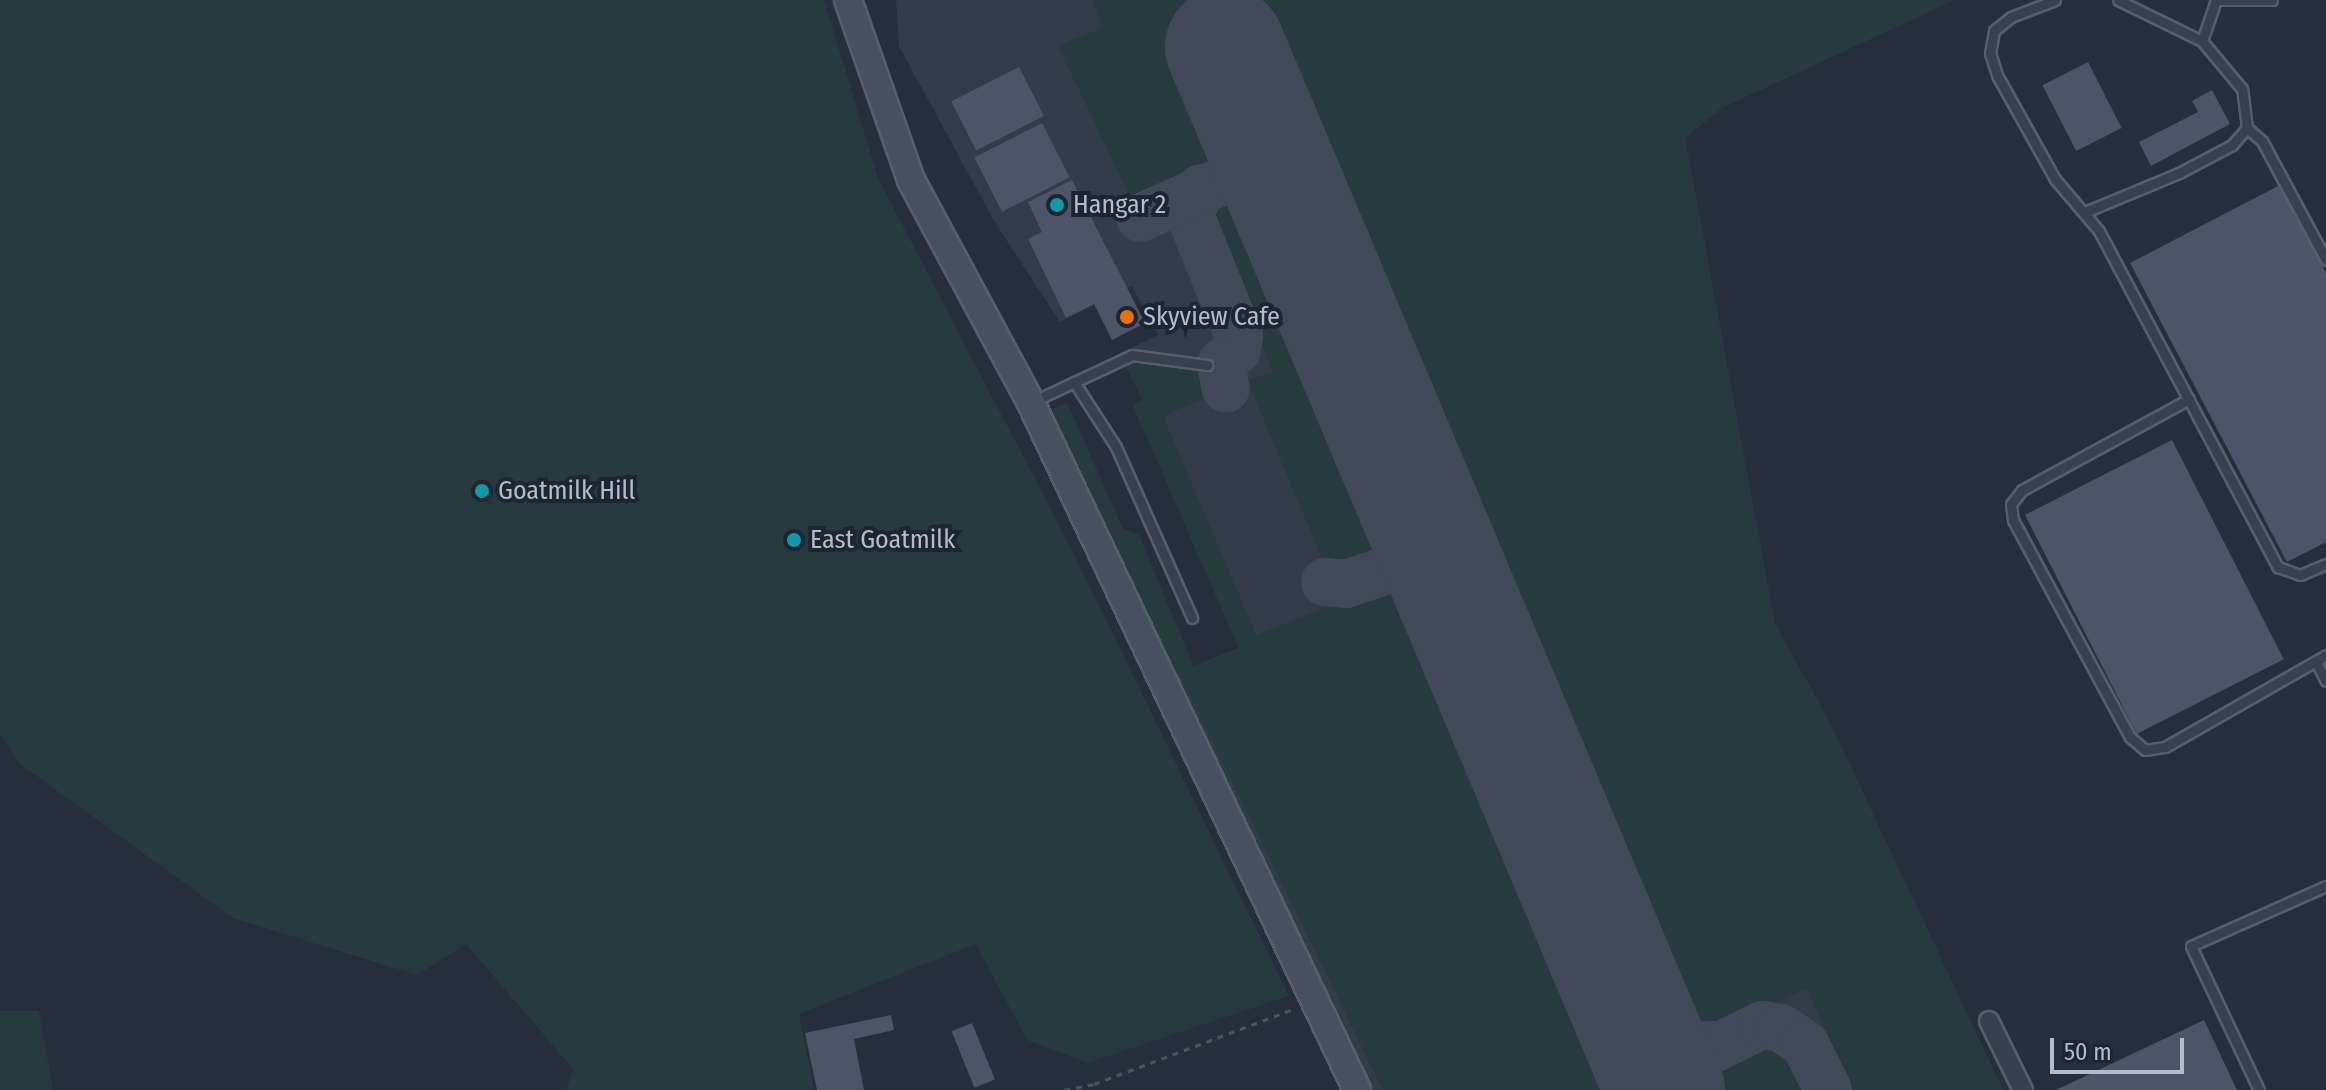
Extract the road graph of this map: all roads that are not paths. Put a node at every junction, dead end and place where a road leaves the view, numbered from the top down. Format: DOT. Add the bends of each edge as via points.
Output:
graph roads {
  1 [pos="848,0"];
  2 [pos="2055,0"];
  3 [pos="2118,0"];
  4 [pos="2216,0"];
  5 [pos="2272,0"];
  6 [pos="2202,41"];
  7 [pos="2247,128"];
  8 [pos="2085,212"];
  9 [pos="2326,260"];
  10 [pos="1207,365"];
  11 [pos="1074,382"];
  12 [pos="2189,399"];
  13 [pos="1031,403"];
  14 [pos="2326,564"];
  15 [pos="1192,618"];
  16 [pos="2326,655"];
  17 [pos="2317,664"];
  18 [pos="2326,681"];
  19 [pos="2326,886"];
  20 [pos="1989,1021"];
  21 [pos="1357,1090"];
  22 [pos="2023,1090"];
  23 [pos="2259,1090"];
  1 -- 13 [label="street" via="911,180"];
  2 -- 8 [label="lane" via="2001,24 1990,53 2045,164"];
  3 -- 6 [label="lane"];
  4 -- 5 [label="lane"];
  4 -- 6 [label="lane"];
  6 -- 7 [label="lane" via="2242,89"];
  7 -- 8 [label="lane" via="2232,145 2179,173"];
  7 -- 9 [label="lane" via="2262,141"];
  8 -- 12 [label="lane"];
  10 -- 11 [label="lane" via="1146,353"];
  11 -- 13 [label="lane"];
  11 -- 15 [label="lane" via="1116,447"];
  12 -- 14 [label="lane" via="2278,567 2300,575"];
  12 -- 17 [label="lane" via="2022,490 2011,504 2013,520 2130,737 2145,750 2165,747"];
  13 -- 21 [label="street"];
  16 -- 17 [label="lane"];
  17 -- 18 [label="lane"];
  19 -- 23 [label="lane" via="2191,946"];
  20 -- 22 [label="street"];
}
